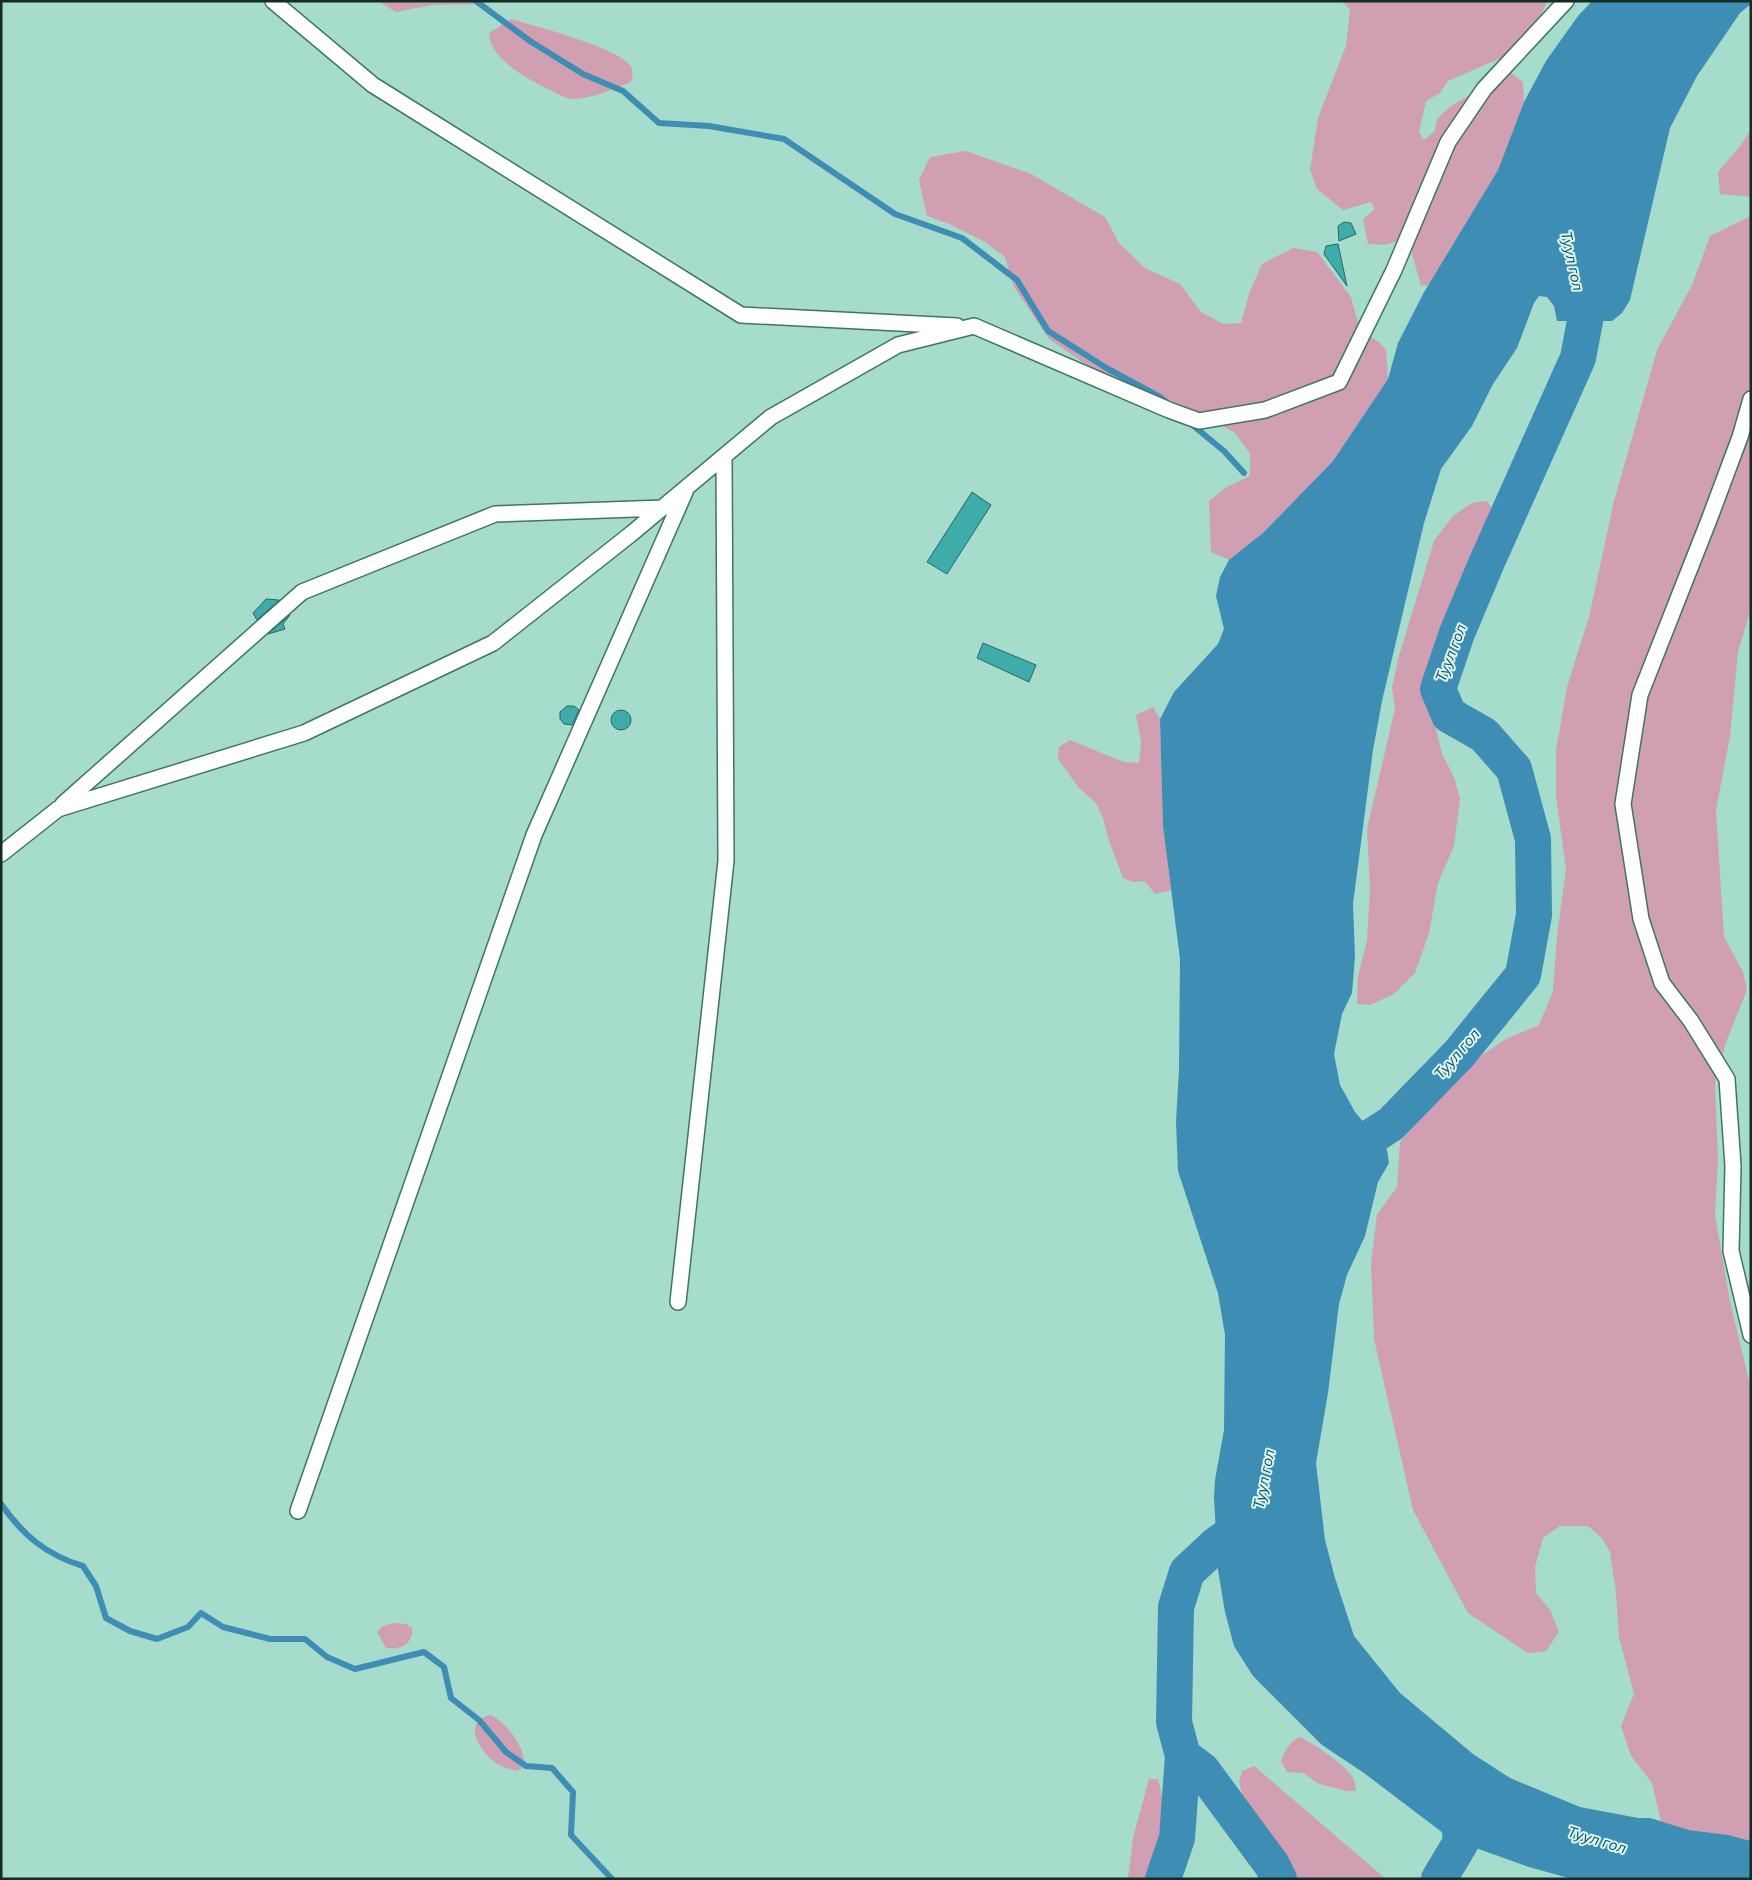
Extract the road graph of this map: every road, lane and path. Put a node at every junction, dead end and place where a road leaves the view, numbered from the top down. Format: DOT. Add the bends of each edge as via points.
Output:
graph roads {
  1 [pos="273,1"];
  2 [pos="1566,1"];
  3 [pos="974,326"];
  4 [pos="1751,399"];
  5 [pos="724,457"];
  6 [pos="686,488"];
  7 [pos="663,508"];
  8 [pos="58,809"];
  9 [pos="1,854"];
  10 [pos="678,1302"];
  11 [pos="1751,1335"];
  12 [pos="298,1510"];
  1 -- 3 [label="street" via="373,85 741,316"];
  2 -- 3 [label="street" via="1484,89 1448,142 1394,270 1339,382 1265,410 1199,421"];
  3 -- 5 [label="street" via="898,345 771,417"];
  4 -- 11 [label="street" via="1713,511 1640,695 1623,804 1641,919 1662,983 1691,1021 1727,1079 1733,1166 1732,1251"];
  5 -- 6 [label="street"];
  5 -- 10 [label="street" via="726,861"];
  6 -- 7 [label="street"];
  6 -- 12 [label="street" via="534,835"];
  7 -- 8 [label="street" via="492,643 304,733"];
  7 -- 8 [label="street" via="496,514 302,592"];
  8 -- 9 [label="street"];
}
